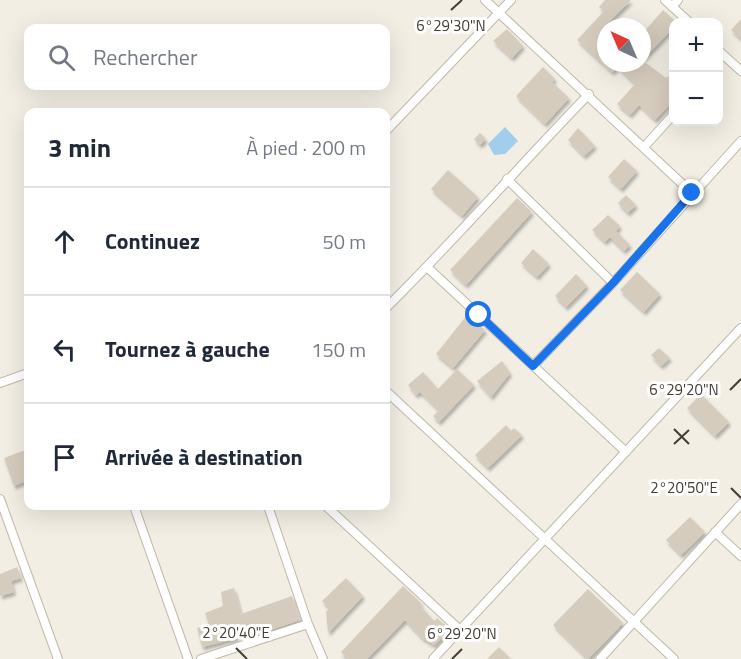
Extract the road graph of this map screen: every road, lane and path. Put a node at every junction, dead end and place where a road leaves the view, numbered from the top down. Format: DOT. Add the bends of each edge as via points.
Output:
graph roads {
  1 [pos="485,0"];
  2 [pos="511,0"];
  3 [pos="665,0"];
  4 [pos="675,3"];
  5 [pos="499,13"];
  6 [pos="686,18"];
  7 [pos="723,54"];
  8 [pos="726,57"];
  9 [pos="723,60"];
  10 [pos="741,70"];
  11 [pos="589,94"];
  12 [pos="669,120"];
  13 [pos="390,127"];
  14 [pos="741,141"];
  15 [pos="645,146"];
  16 [pos="507,179"];
  17 [pos="692,193"];
  18 [pos="427,267"];
  19 [pos="613,283"];
  20 [pos="390,304"];
  21 [pos="741,328"];
  22 [pos="533,366"];
  23 [pos="24,374"];
  24 [pos="0,383"];
  25 [pos="390,395"];
  26 [pos="626,452"];
  27 [pos="0,499"];
  28 [pos="741,504"];
  29 [pos="135,510"];
  30 [pos="269,510"];
  31 [pos="330,510"];
  32 [pos="715,532"];
  33 [pos="545,538"];
  34 [pos="741,556"];
  35 [pos="635,622"];
  36 [pos="308,624"];
  37 [pos="460,630"];
  38 [pos="58,659"];
  39 [pos="188,659"];
  40 [pos="201,659"];
  41 [pos="323,659"];
  42 [pos="433,659"];
  43 [pos="600,659"];
  44 [pos="674,659"];
  1 -- 5 [label="street"];
  2 -- 5 [label="street"];
  3 -- 4 [label="street"];
  4 -- 6 [label="street"];
  5 -- 11 [label="street"];
  5 -- 13 [label="street"];
  7 -- 8 [label="street"];
  8 -- 9 [label="street"];
  8 -- 10 [label="street"];
  11 -- 15 [label="street"];
  11 -- 16 [label="street"];
  12 -- 15 [label="street"];
  14 -- 17 [label="street"];
  15 -- 17 [label="street"];
  16 -- 18 [label="street"];
  16 -- 19 [label="street"];
  17 -- 19 [label="street"];
  18 -- 20 [label="street"];
  18 -- 22 [label="street"];
  19 -- 22 [label="street"];
  21 -- 26 [label="street"];
  22 -- 26 [label="street"];
  23 -- 24 [label="street"];
  25 -- 33 [label="street"];
  26 -- 33 [label="street"];
  27 -- 38 [label="street"];
  28 -- 32 [label="street"];
  29 -- 39 [label="street"];
  30 -- 36 [label="street"];
  31 -- 37 [label="street"];
  32 -- 34 [label="street"];
  32 -- 35 [label="street"];
  33 -- 35 [label="street"];
  33 -- 37 [label="street"];
  35 -- 43 [label="street"];
  35 -- 44 [label="street"];
  36 -- 40 [label="street"];
  36 -- 41 [label="street"];
  37 -- 42 [label="street"];
}
